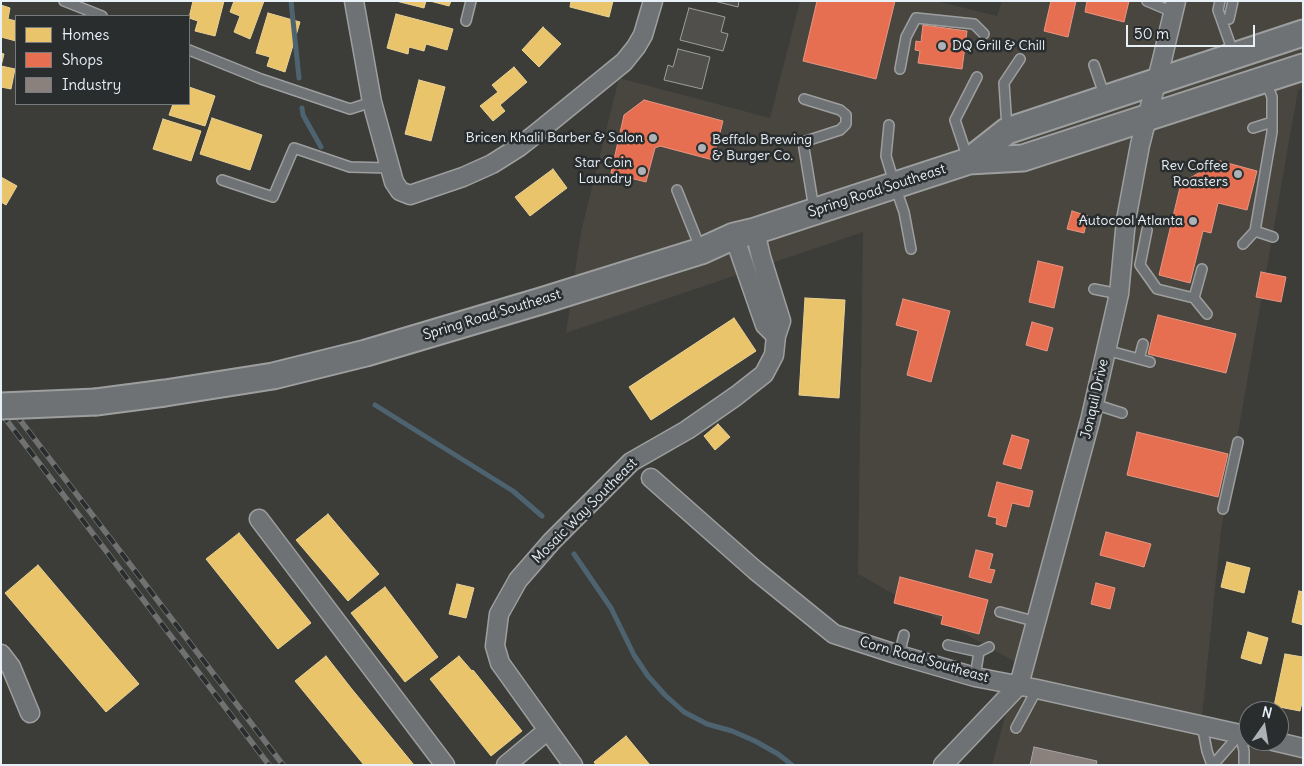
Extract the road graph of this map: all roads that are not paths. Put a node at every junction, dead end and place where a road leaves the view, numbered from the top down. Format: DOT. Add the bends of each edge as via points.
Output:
graph roads {
  1 [pos="64,1"];
  2 [pos="354,1"];
  3 [pos="471,1"];
  4 [pos="653,1"];
  5 [pos="1147,1"];
  6 [pos="1233,1"];
  7 [pos="1219,6"];
  8 [pos="1175,7"];
  9 [pos="99,15"];
  10 [pos="1222,20"];
  11 [pos="466,21"];
  12 [pos="1303,33"];
  13 [pos="984,34"];
  14 [pos="190,50"];
  15 [pos="1234,56"];
  16 [pos="1020,59"];
  17 [pos="1094,65"];
  18 [pos="1303,67"];
  19 [pos="900,69"];
  20 [pos="977,78"];
  21 [pos="1265,79"];
  22 [pos="1157,81"];
  23 [pos="1106,98"];
  24 [pos="804,99"];
  25 [pos="372,102"];
  26 [pos="1147,119"];
  27 [pos="1272,122"];
  28 [pos="889,125"];
  29 [pos="1253,128"];
  30 [pos="1007,131"];
  31 [pos="969,161"];
  32 [pos="390,168"];
  33 [pos="892,178"];
  34 [pos="222,180"];
  35 [pos="677,190"];
  36 [pos="815,211"];
  37 [pos="1147,230"];
  38 [pos="1254,231"];
  39 [pos="744,233"];
  40 [pos="1273,237"];
  41 [pos="1243,244"];
  42 [pos="911,249"];
  43 [pos="701,250"];
  44 [pos="1123,252"];
  45 [pos="1142,254"];
  46 [pos="1202,269"];
  47 [pos="1094,289"];
  48 [pos="1119,294"];
  49 [pos="1194,298"];
  50 [pos="1207,314"];
  51 [pos="1143,344"];
  52 [pos="1106,350"];
  53 [pos="1139,359"];
  54 [pos="1150,362"];
  55 [pos="1094,404"];
  56 [pos="1,406"];
  57 [pos="1122,413"];
  58 [pos="1238,442"];
  59 [pos="651,478"];
  60 [pos="1224,509"];
  61 [pos="260,519"];
  62 [pos="1000,612"];
  63 [pos="1037,622"];
  64 [pos="904,635"];
  65 [pos="948,644"];
  66 [pos="989,647"];
  67 [pos="979,652"];
  68 [pos="1,654"];
  69 [pos="899,655"];
  70 [pos="974,677"];
  71 [pos="1028,687"];
  72 [pos="30,713"];
  73 [pos="1202,725"];
  74 [pos="1016,728"];
  75 [pos="548,730"];
  76 [pos="1239,734"];
  77 [pos="1239,741"];
  78 [pos="1289,745"];
  79 [pos="1303,748"];
  80 [pos="1244,751"];
  81 [pos="445,765"];
  82 [pos="506,765"];
  83 [pos="572,765"];
  84 [pos="943,765"];
  85 [pos="1213,765"];
  86 [pos="1244,765"];
  1 -- 9 [label="lane"];
  2 -- 25 [label="street"];
  3 -- 11 [label="lane"];
  4 -- 32 [label="street" via="643,35 624,62 519,147 463,177 410,194 400,190"];
  5 -- 8 [label="lane"];
  6 -- 10 [label="lane" via="1229,19"];
  7 -- 10 [label="lane"];
  8 -- 22 [label="street, Jonquil Drive"];
  10 -- 15 [label="lane"];
  12 -- 15 [label="main road, Spring Road Southeast"];
  13 -- 19 [label="lane" via="974,24 916,18 906,36"];
  14 -- 25 [label="lane" via="350,109"];
  15 -- 22 [label="main road, Spring Road Southeast"];
  16 -- 30 [label="lane" via="1004,83"];
  17 -- 23 [label="lane"];
  18 -- 21 [label="main road, Spring Road Southeast"];
  20 -- 31 [label="lane" via="956,120"];
  21 -- 26 [label="main road, Spring Road Southeast"];
  21 -- 27 [label="lane" via="1272,97"];
  22 -- 23 [label="main road, Spring Road Southeast"];
  22 -- 26 [label="street, Jonquil Drive"];
  23 -- 30 [label="main road, Spring Road Southeast"];
  24 -- 36 [label="lane" via="840,110 846,115 846,124 840,130 803,142"];
  25 -- 32 [label="street"];
  26 -- 31 [label="main road, Spring Road Southeast" via="1023,158"];
  26 -- 44 [label="street, Jonquil Drive" via="1129,201"];
  27 -- 29 [label="lane"];
  27 -- 38 [label="lane"];
  28 -- 33 [label="lane" via="886,156"];
  30 -- 31 [label="main road, Spring Road Southeast"];
  31 -- 33 [label="main road, Spring Road Southeast"];
  32 -- 34 [label="lane" via="350,167 294,148 273,197"];
  33 -- 36 [label="main road, Spring Road Southeast"];
  33 -- 42 [label="lane" via="904,212"];
  35 -- 43 [label="lane"];
  36 -- 39 [label="main road, Spring Road Southeast"];
  37 -- 45 [label="lane"];
  38 -- 40 [label="lane"];
  38 -- 41 [label="lane"];
  39 -- 43 [label="main road, Spring Road Southeast"];
  39 -- 75 [label="street, Mosaic Way Southeast" via="761,257 781,321 774,355 764,374 687,430 631,462 518,580 499,614 495,646 500,663"];
  43 -- 56 [label="main road, Spring Road Southeast, bridge" via="366,353 273,376 96,402"];
  44 -- 45 [label="lane"];
  44 -- 48 [label="street, Jonquil Drive"];
  45 -- 49 [label="lane" via="1140,265 1157,289"];
  46 -- 49 [label="lane"];
  47 -- 48 [label="lane"];
  48 -- 52 [label="street, Jonquil Drive"];
  49 -- 50 [label="lane"];
  51 -- 53 [label="lane"];
  52 -- 53 [label="lane"];
  52 -- 55 [label="street, Jonquil Drive"];
  53 -- 54 [label="lane"];
  55 -- 57 [label="lane"];
  55 -- 63 [label="street, Jonquil Drive"];
  58 -- 60 [label="lane"];
  59 -- 69 [label="street, Corn Road Southeast" via="755,570 834,634"];
  61 -- 81 [label="street"];
  62 -- 63 [label="lane"];
  63 -- 71 [label="street, Jonquil Drive"];
  64 -- 69 [label="lane"];
  65 -- 67 [label="lane"];
  66 -- 67 [label="lane"];
  67 -- 70 [label="lane"];
  68 -- 72 [label="street" via="11,667"];
  69 -- 70 [label="street, Corn Road Southeast"];
  70 -- 71 [label="street, Corn Road Southeast"];
  71 -- 73 [label="street, Corn Road Southeast"];
  71 -- 74 [label="lane"];
  71 -- 84 [label="street, Jonquil Drive"];
  73 -- 76 [label="street, Corn Road Southeast"];
  73 -- 85 [label="lane"];
  75 -- 82 [label="street"];
  75 -- 83 [label="street, Mosaic Way Southeast"];
  77 -- 85 [label="lane"];
  78 -- 79 [label="street"];
  80 -- 86 [label="lane"];
}
